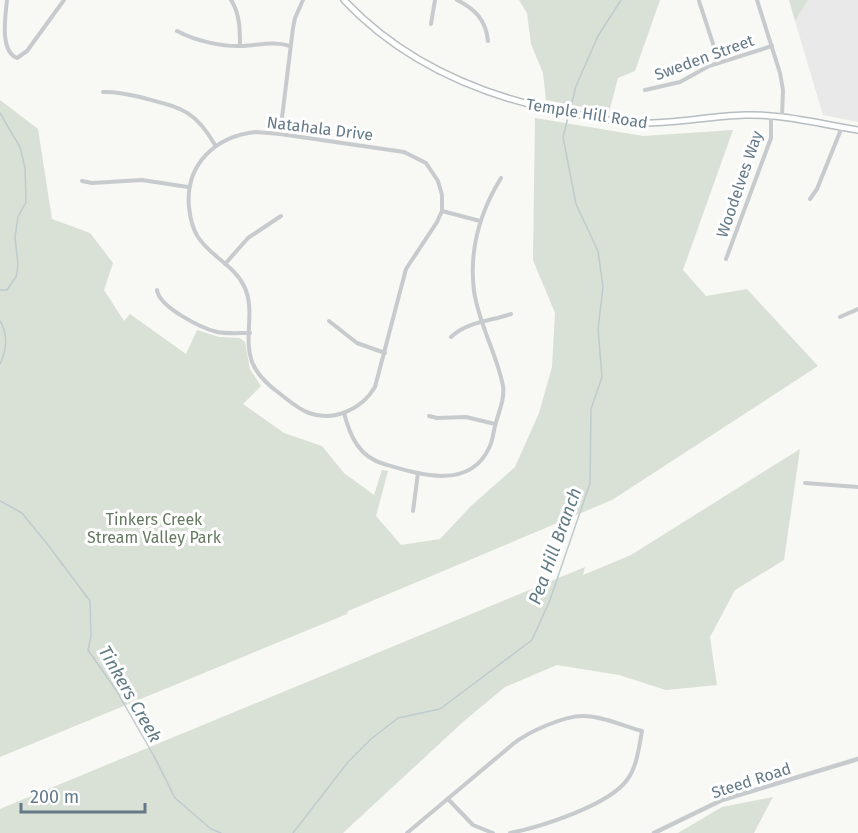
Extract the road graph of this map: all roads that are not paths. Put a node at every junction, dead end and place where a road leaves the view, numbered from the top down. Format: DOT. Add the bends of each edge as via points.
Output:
graph roads {
  1 [pos="7,0"];
  2 [pos="64,0"];
  3 [pos="231,0"];
  4 [pos="303,0"];
  5 [pos="344,0"];
  6 [pos="435,0"];
  7 [pos="457,0"];
  8 [pos="757,0"];
  9 [pos="699,1"];
  10 [pos="431,24"];
  11 [pos="177,32"];
  12 [pos="488,41"];
  13 [pos="240,46"];
  14 [pos="290,46"];
  15 [pos="772,46"];
  16 [pos="719,62"];
  17 [pos="645,90"];
  18 [pos="103,92"];
  19 [pos="771,116"];
  20 [pos="782,116"];
  21 [pos="842,127"];
  22 [pos="858,130"];
  23 [pos="280,134"];
  24 [pos="215,145"];
  25 [pos="501,178"];
  26 [pos="82,181"];
  27 [pos="188,187"];
  28 [pos="810,199"];
  29 [pos="442,211"];
  30 [pos="280,216"];
  31 [pos="480,221"];
  32 [pos="726,259"];
  33 [pos="225,264"];
  34 [pos="157,291"];
  35 [pos="858,309"];
  36 [pos="511,314"];
  37 [pos="840,317"];
  38 [pos="328,321"];
  39 [pos="481,322"];
  40 [pos="250,333"];
  41 [pos="451,337"];
  42 [pos="385,353"];
  43 [pos="344,413"];
  44 [pos="429,416"];
  45 [pos="495,424"];
  46 [pos="418,473"];
  47 [pos="805,483"];
  48 [pos="858,487"];
  49 [pos="413,511"];
  50 [pos="858,759"];
  51 [pos="448,799"];
  52 [pos="407,833"];
  53 [pos="493,833"];
  54 [pos="510,833"];
  55 [pos="654,833"];
  1 -- 2 [label="street" via="2,41 7,53 17,58 27,51"];
  3 -- 13 [label="street" via="239,20"];
  4 -- 14 [label="street"];
  5 -- 19 [label="main road, Temple Hill Road" via="381,34 431,67 528,105 630,123"];
  6 -- 10 [label="street"];
  7 -- 12 [label="street" via="480,17"];
  8 -- 15 [label="street"];
  9 -- 16 [label="street"];
  11 -- 13 [label="street" via="198,40"];
  13 -- 14 [label="street"];
  14 -- 23 [label="street"];
  15 -- 16 [label="street, Sweden Street"];
  15 -- 20 [label="street" via="782,82"];
  16 -- 17 [label="street, Sweden Street" via="680,82"];
  18 -- 24 [label="street" via="184,110"];
  19 -- 20 [label="main road, Temple Hill Road"];
  19 -- 32 [label="street, Woodelves Way" via="771,138"];
  20 -- 21 [label="main road, Temple Hill Road"];
  21 -- 22 [label="main road, Temple Hill Road"];
  21 -- 28 [label="street" via="818,189"];
  23 -- 24 [label="street, Natahala Drive" via="248,133"];
  23 -- 29 [label="street, Natahala Drive" via="412,154 435,175 441,188"];
  24 -- 27 [label="street" via="198,163"];
  25 -- 31 [label="street"];
  26 -- 27 [label="street" via="142,180"];
  27 -- 33 [label="street" via="195,231"];
  29 -- 31 [label="street"];
  29 -- 42 [label="street" via="405,269"];
  30 -- 33 [label="street" via="248,238"];
  31 -- 39 [label="street" via="473,272"];
  33 -- 40 [label="street" via="238,276 249,298"];
  34 -- 40 [label="street" via="168,306 201,327"];
  35 -- 37 [label="street"];
  36 -- 39 [label="street"];
  38 -- 42 [label="street" via="357,343"];
  39 -- 41 [label="street"];
  39 -- 45 [label="street" via="502,386"];
  40 -- 43 [label="street" via="252,362 273,388 308,413"];
  42 -- 43 [label="street" via="372,392"];
  43 -- 46 [label="street" via="352,438 367,456"];
  44 -- 45 [label="street" via="466,417"];
  45 -- 46 [label="street" via="489,450 471,469 444,477"];
  46 -- 49 [label="street"];
  47 -- 48 [label="street"];
  50 -- 55 [label="street, Steed Road" via="722,800"];
  51 -- 52 [label="street"];
  51 -- 53 [label="street" via="473,825"];
  51 -- 54 [label="street" via="522,737 572,717 596,718 642,731 633,770 619,789 580,811"];
}
